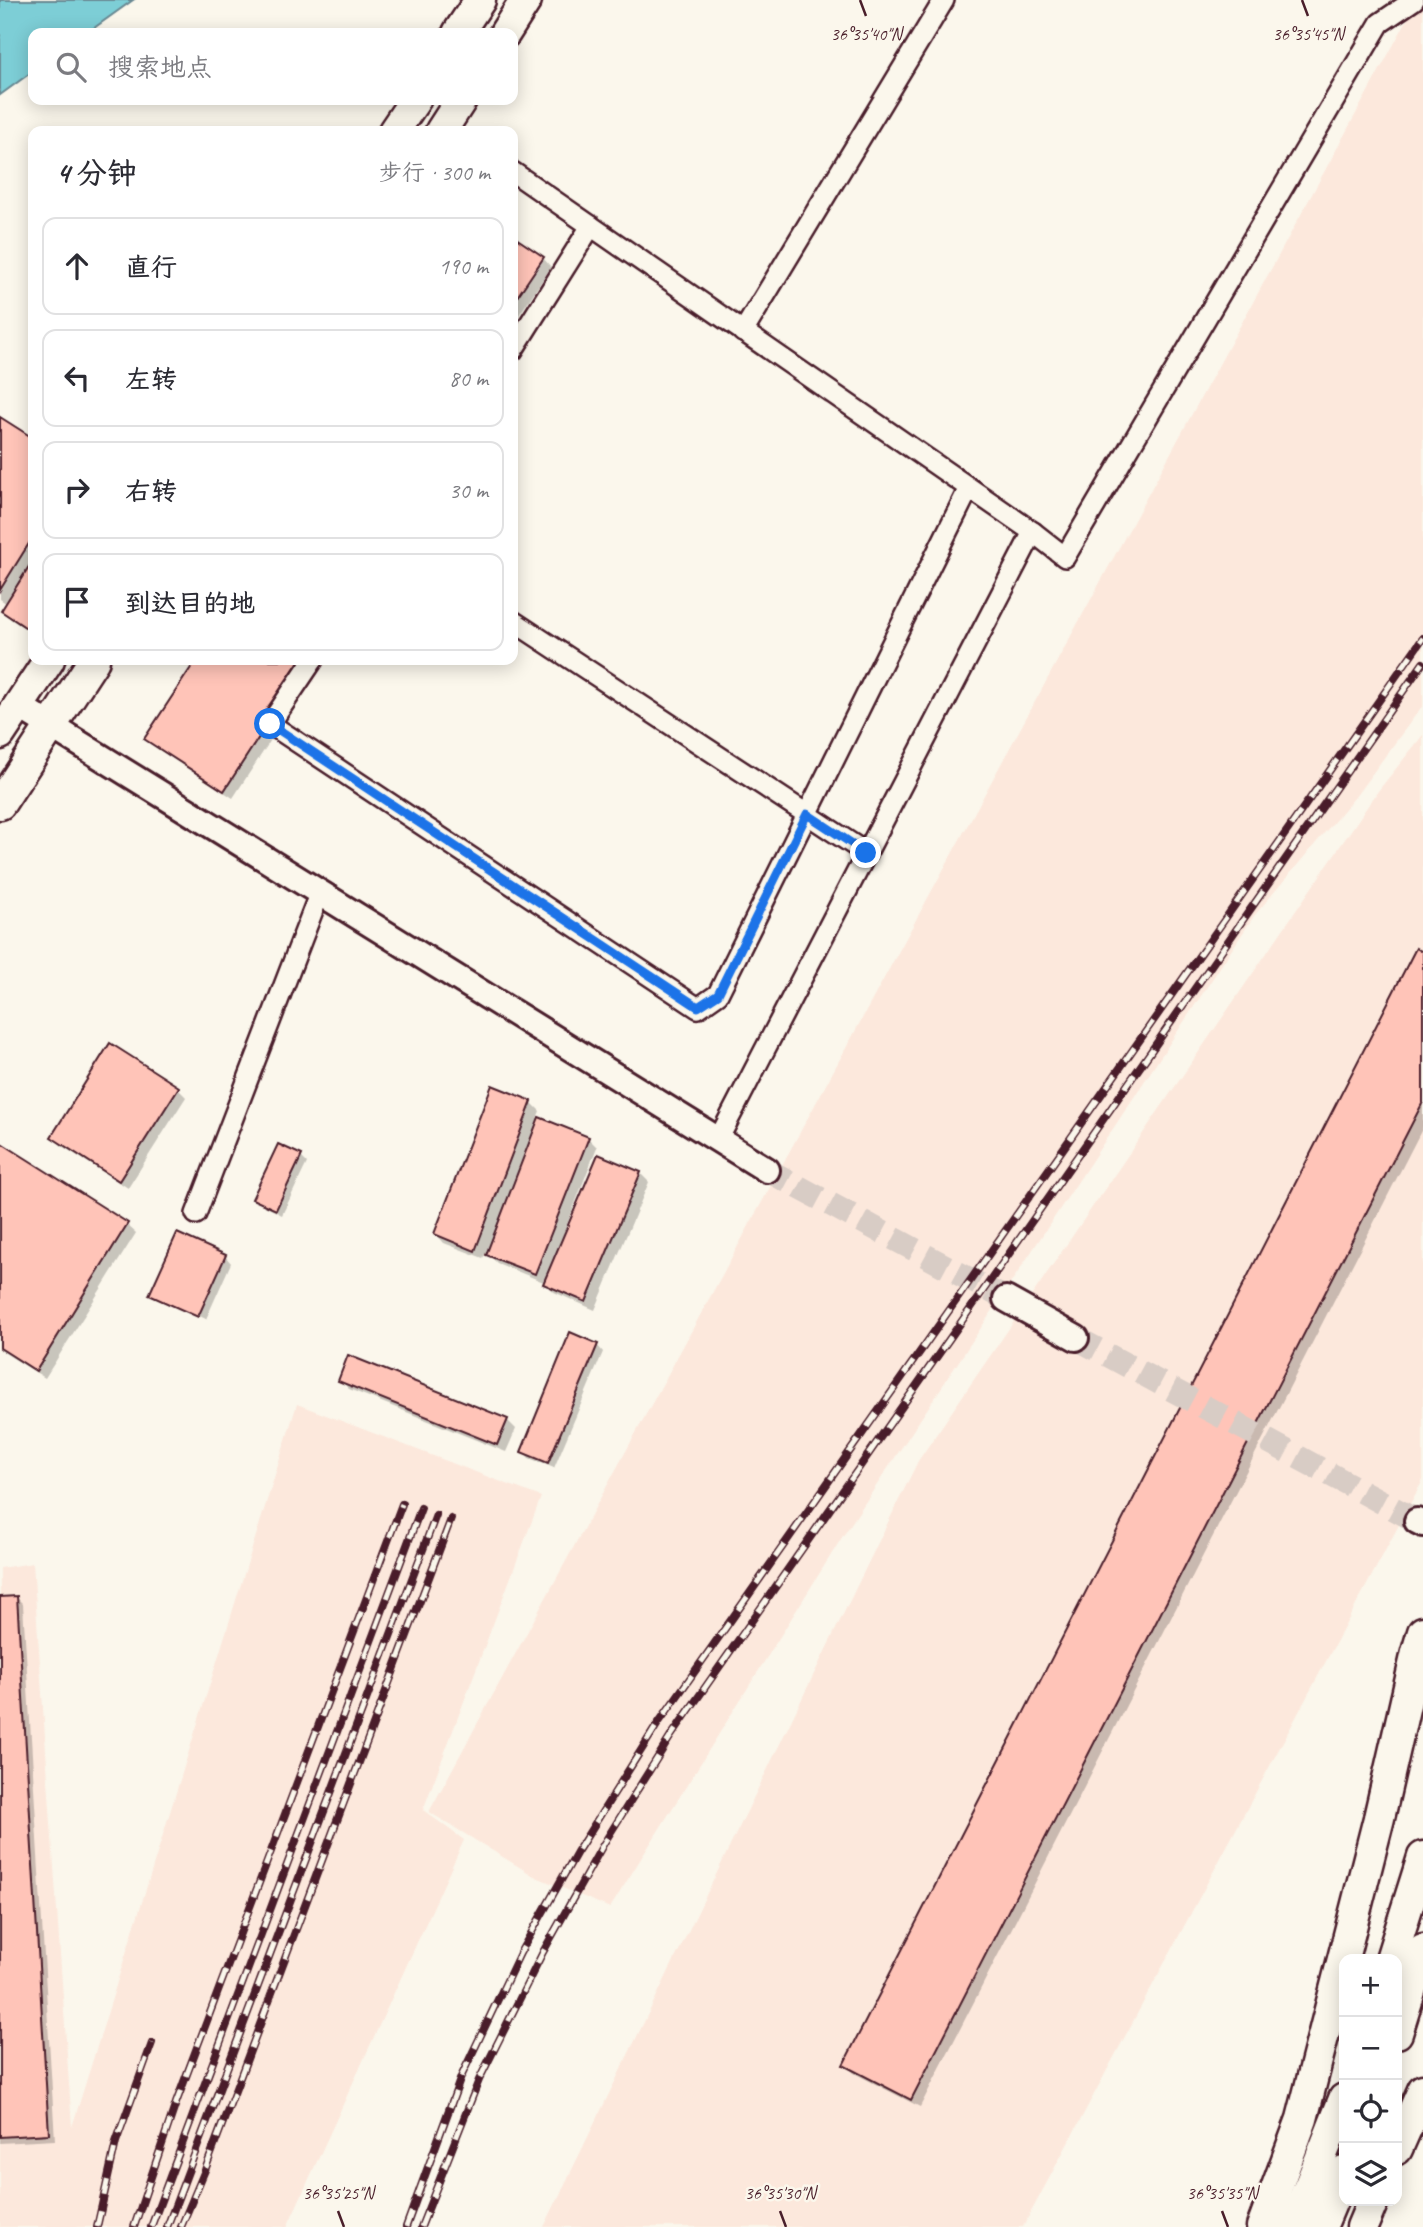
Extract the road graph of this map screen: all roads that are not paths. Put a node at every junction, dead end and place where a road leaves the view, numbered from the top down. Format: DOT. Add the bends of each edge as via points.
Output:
graph roads {
  1 [pos="480,0"];
  2 [pos="526,0"];
  3 [pos="944,0"];
  4 [pos="1414,0"];
  5 [pos="461,28"];
  6 [pos="508,28"];
  7 [pos="412,105"];
  8 [pos="458,105"];
  9 [pos="397,126"];
  10 [pos="448,126"];
  11 [pos="518,175"];
  12 [pos="591,226"];
  13 [pos="743,332"];
  14 [pos="518,342"];
  15 [pos="969,488"];
  16 [pos="1033,532"];
  17 [pos="518,624"];
  18 [pos="46,665"];
  19 [pos="91,665"];
  20 [pos="310,665"];
  21 [pos="19,706"];
  22 [pos="51,726"];
  23 [pos="0,734"];
  24 [pos="0,804"];
  25 [pos="807,814"];
  26 [pos="866,853"];
  27 [pos="320,892"];
  28 [pos="718,1140"];
  29 [pos="767,1170"];
  30 [pos="197,1214"];
  31 [pos="1006,1299"];
  32 [pos="1076,1338"];
  33 [pos="1423,1632"];
  34 [pos="1423,1857"];
  35 [pos="1423,1949"];
  36 [pos="1393,1954"];
  37 [pos="1402,2018"];
  38 [pos="1423,2090"];
  39 [pos="1339,2112"];
  40 [pos="1400,2143"];
  41 [pos="1339,2184"];
  42 [pos="1371,2206"];
  43 [pos="1262,2227"];
  44 [pos="1291,2227"];
  45 [pos="1321,2227"];
  46 [pos="1362,2227"];
  1 -- 5 [label="highway"];
  2 -- 6 [label="highway"];
  3 -- 13 [label="street"];
  4 -- 16 [label="street" via="1380,23 1065,557"];
  7 -- 9 [label="highway"];
  8 -- 10 [label="highway"];
  11 -- 12 [label="street"];
  12 -- 13 [label="street"];
  12 -- 14 [label="street"];
  13 -- 15 [label="street"];
  15 -- 16 [label="street"];
  15 -- 25 [label="street"];
  16 -- 26 [label="street"];
  17 -- 25 [label="street"];
  18 -- 21 [label="highway"];
  19 -- 22 [label="highway"];
  20 -- 25 [label="street" via="270,724 698,1007 718,994"];
  21 -- 22 [label="main road"];
  21 -- 23 [label="highway"];
  22 -- 24 [label="highway"];
  22 -- 27 [label="main road"];
  25 -- 26 [label="street"];
  26 -- 28 [label="street"];
  27 -- 28 [label="main road"];
  27 -- 30 [label="street"];
  28 -- 29 [label="main road"];
  31 -- 32 [label="main road"];
  33 -- 43 [label="highway" via="1302,2119"];
  34 -- 36 [label="highway"];
  35 -- 37 [label="highway"];
  38 -- 40 [label="highway"];
  39 -- 44 [label="highway"];
  41 -- 45 [label="highway"];
  42 -- 46 [label="highway"];
}
